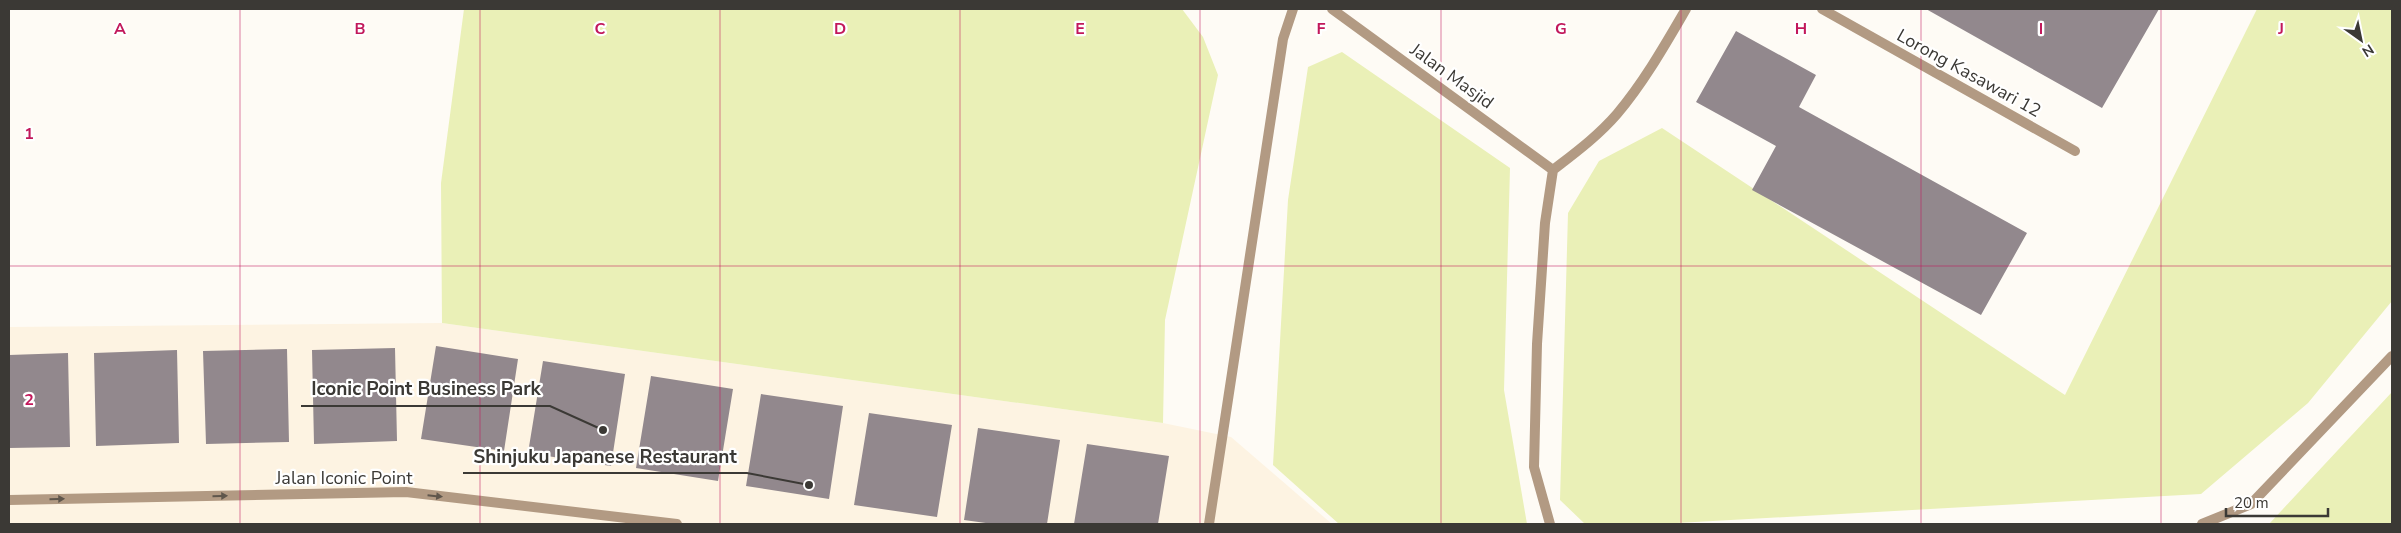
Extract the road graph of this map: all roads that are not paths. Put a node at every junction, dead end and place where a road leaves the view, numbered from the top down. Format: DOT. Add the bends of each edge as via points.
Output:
graph roads {
  1 [pos="1293,9"];
  2 [pos="1332,9"];
  3 [pos="1686,9"];
  4 [pos="1822,9"];
  5 [pos="2075,150"];
  6 [pos="1553,170"];
  7 [pos="2392,356"];
  8 [pos="9,500"];
  9 [pos="604,519"];
  10 [pos="677,524"];
  11 [pos="1209,524"];
  12 [pos="1550,524"];
  13 [pos="2202,524"];
  1 -- 11 [label="street" via="1281,49"];
  2 -- 6 [label="street, Jalan Masjid"];
  3 -- 6 [label="street" via="1653,64 1616,115 1590,142"];
  4 -- 5 [label="street, Lorong Kasawari 12"];
  6 -- 12 [label="street" via="1545,223 1537,344 1534,467"];
  7 -- 13 [label="street" via="2251,504"];
  8 -- 9 [label="street, Jalan Iconic Point, one-way" via="406,492"];
  9 -- 10 [label="street, Jalan Iconic Point"];
}
